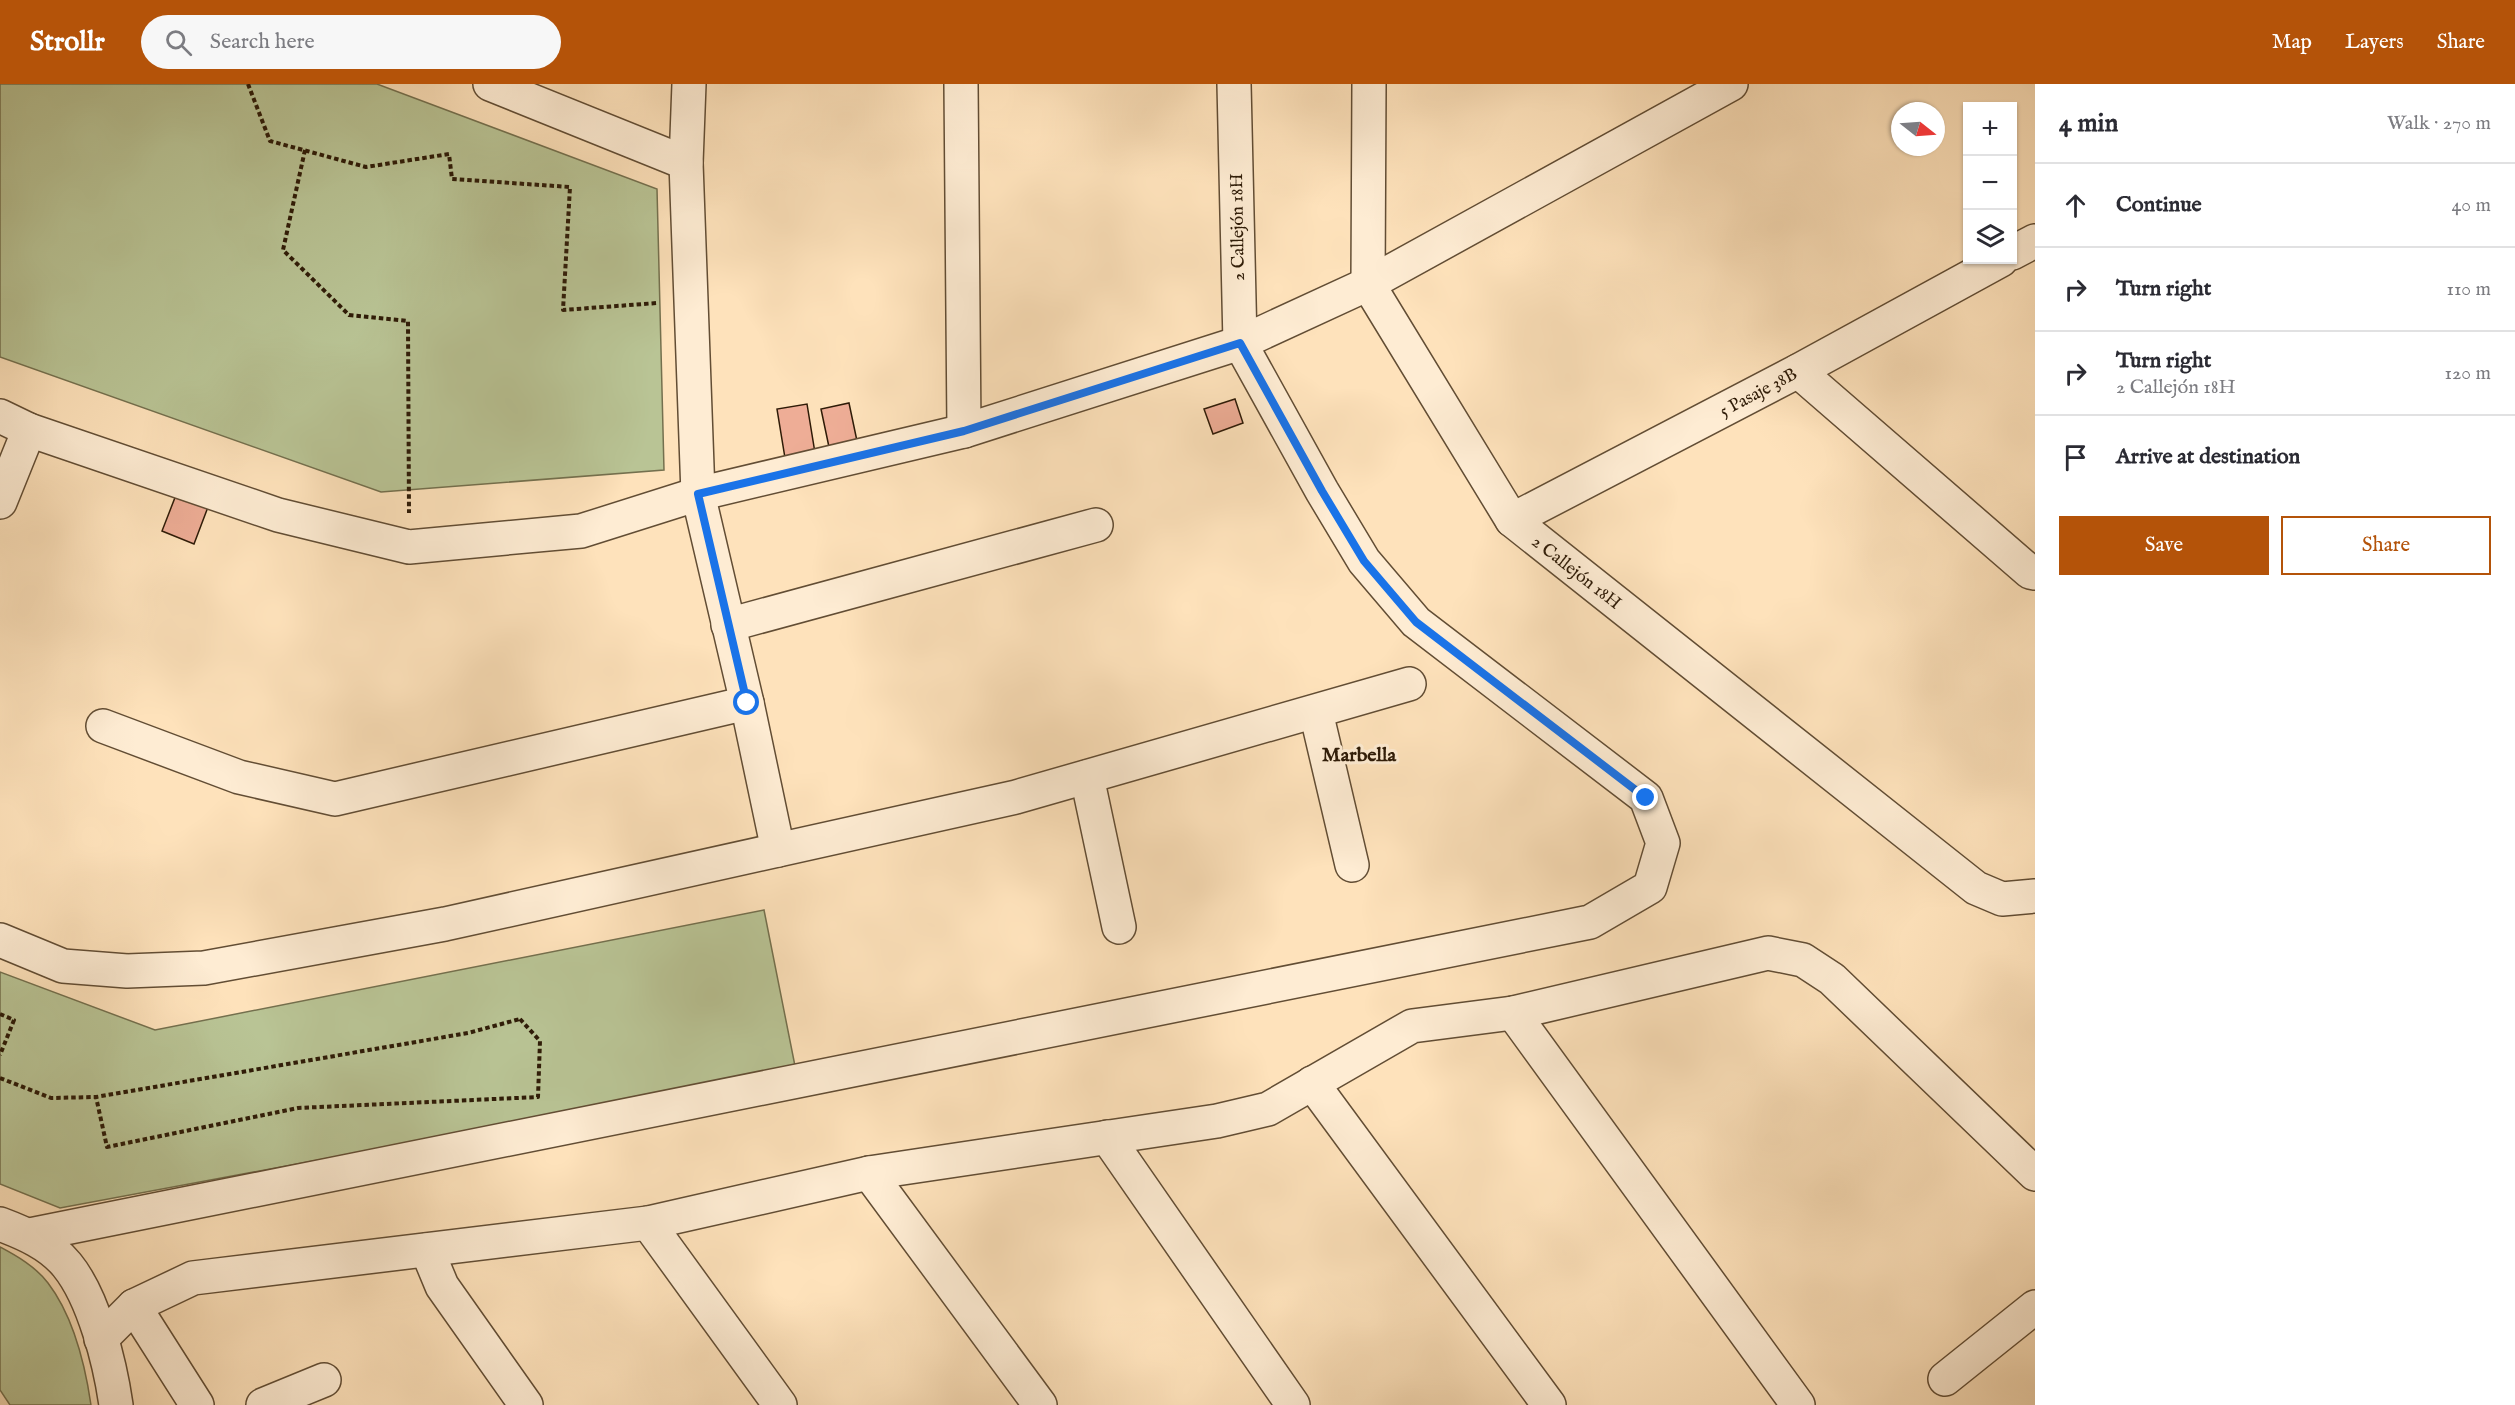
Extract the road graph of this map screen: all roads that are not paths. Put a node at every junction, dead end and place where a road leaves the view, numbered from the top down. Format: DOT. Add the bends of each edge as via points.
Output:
graph roads {
  1 [pos="490,84"];
  2 [pos="689,84"];
  3 [pos="961,84"];
  4 [pos="1234,84"];
  5 [pos="1369,84"];
  6 [pos="1731,84"];
  7 [pos="686,163"];
  8 [pos="2035,241"];
  9 [pos="2017,251"];
  10 [pos="1994,264"];
  11 [pos="1368,284"];
  12 [pos="1240,343"];
  13 [pos="1798,371"];
  14 [pos="0,416"];
  15 [pos="29,430"];
  16 [pos="964,431"];
  17 [pos="698,494"];
  18 [pos="0,502"];
  19 [pos="1512,520"];
  20 [pos="1096,525"];
  21 [pos="2035,573"];
  22 [pos="728,625"];
  23 [pos="1409,684"];
  24 [pos="747,703"];
  25 [pos="1316,711"];
  26 [pos="103,726"];
  27 [pos="1087,777"];
  28 [pos="778,850"];
  29 [pos="1352,865"];
  30 [pos="2030,897"];
  31 [pos="1119,927"];
  32 [pos="0,940"];
  33 [pos="1513,1013"];
  34 [pos="1312,1083"];
  35 [pos="1107,1137"];
  36 [pos="869,1173"];
  37 [pos="2035,1174"];
  38 [pos="648,1222"];
  39 [pos="0,1224"];
  40 [pos="30,1236"];
  41 [pos="427,1250"];
  42 [pos="134,1306"];
  43 [pos="2035,1307"];
  44 [pos="101,1339"];
  45 [pos="1945,1378"];
  46 [pos="324,1380"];
  47 [pos="114,1400"];
  48 [pos="197,1405"];
  49 [pos="262,1405"];
  50 [pos="526,1405"];
  51 [pos="780,1405"];
  52 [pos="1040,1405"];
  53 [pos="1293,1405"];
  54 [pos="1549,1405"];
  55 [pos="1798,1405"];
  1 -- 7 [label="street"];
  2 -- 7 [label="street"];
  3 -- 16 [label="street"];
  4 -- 12 [label="street, 2 Callejón 18H"];
  5 -- 11 [label="street"];
  6 -- 11 [label="street"];
  7 -- 17 [label="street"];
  8 -- 9 [label="street"];
  10 -- 13 [label="street, 5 Pasaje 38B"];
  11 -- 12 [label="street"];
  11 -- 19 [label="street, 2 Callejón 18H"];
  12 -- 16 [label="street"];
  12 -- 40 [label="street, 2 Callejón 18H" via="1364,561 1416,622 1646,798 1663,843 1650,887 1590,922"];
  13 -- 19 [label="street, 5 Pasaje 38B"];
  13 -- 21 [label="street"];
  14 -- 15 [label="street"];
  15 -- 17 [label="street" via="278,515 409,547 581,531"];
  15 -- 18 [label="street"];
  16 -- 17 [label="street"];
  17 -- 22 [label="street"];
  19 -- 30 [label="street, 2 Callejón 18H" via="1976,888 2002,899"];
  20 -- 22 [label="street"];
  22 -- 24 [label="street"];
  23 -- 25 [label="street"];
  24 -- 26 [label="street" via="335,799 239,777"];
  24 -- 28 [label="street"];
  25 -- 27 [label="street"];
  25 -- 29 [label="street"];
  27 -- 28 [label="street" via="1016,797"];
  27 -- 31 [label="street"];
  28 -- 32 [label="street" via="445,924 204,968 127,971 63,966"];
  33 -- 34 [label="street" via="1412,1026"];
  33 -- 37 [label="street" via="1768,953 1803,960 1832,979"];
  33 -- 55 [label="street"];
  34 -- 35 [label="street" via="1269,1109"];
  34 -- 54 [label="street"];
  35 -- 36 [label="street"];
  35 -- 53 [label="street"];
  36 -- 38 [label="street"];
  36 -- 52 [label="street"];
  38 -- 41 [label="street"];
  38 -- 51 [label="street"];
  39 -- 40 [label="street"];
  40 -- 44 [label="street" via="66,1264 84,1291"];
  41 -- 42 [label="street" via="193,1278"];
  41 -- 50 [label="street" via="442,1286"];
  42 -- 44 [label="street"];
  42 -- 48 [label="street"];
  43 -- 45 [label="street"];
  44 -- 47 [label="street"];
  46 -- 49 [label="street"];
}
